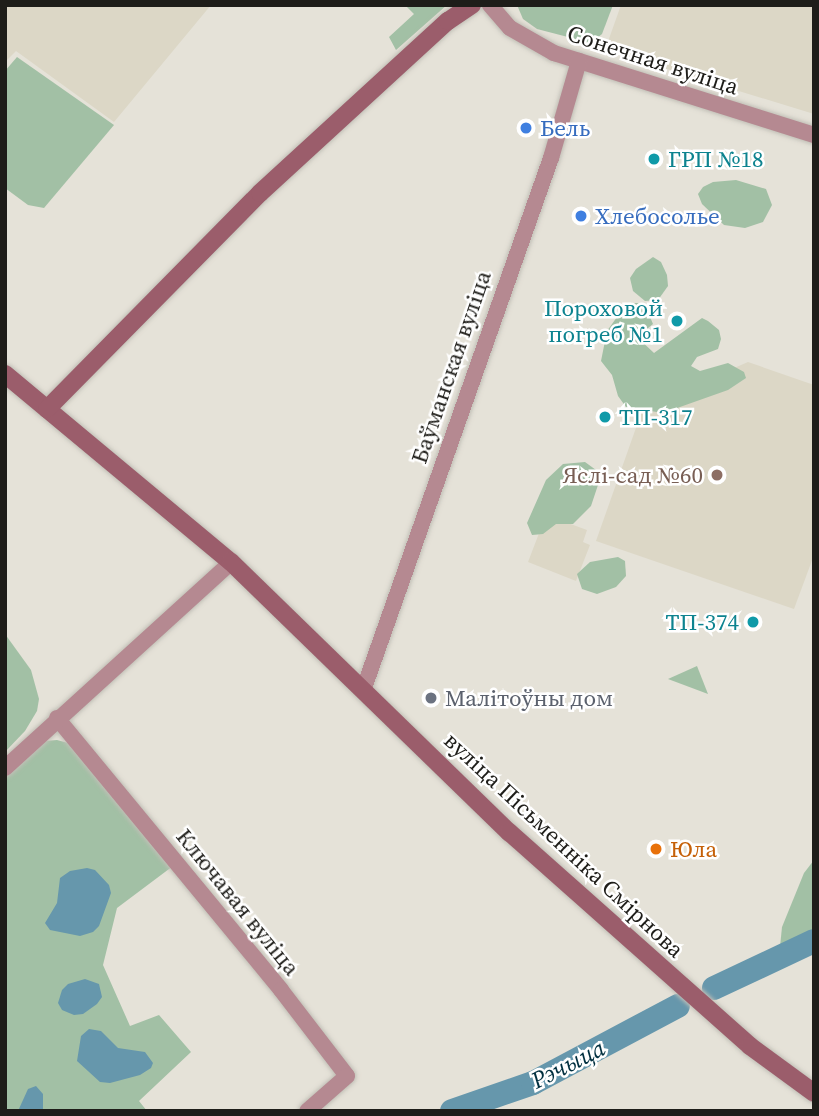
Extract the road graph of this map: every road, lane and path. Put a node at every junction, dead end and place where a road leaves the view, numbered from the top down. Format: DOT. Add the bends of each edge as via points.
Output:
graph roads {
  1 [pos="472,5"];
  2 [pos="490,5"];
  3 [pos="579,61"];
  4 [pos="814,135"];
  5 [pos="5,374"];
  6 [pos="47,409"];
  7 [pos="231,562"];
  8 [pos="364,688"];
  9 [pos="57,718"];
  10 [pos="5,768"];
  11 [pos="814,1093"];
  12 [pos="307,1111"];
  1 -- 6 [label="main road" via="448,21 260,193"];
  2 -- 3 [label="street, Сонечная вуліца" via="510,28"];
  3 -- 4 [label="street, Сонечная вуліца"];
  3 -- 8 [label="street, Баўманская вуліца" via="551,158"];
  5 -- 6 [label="main road, вуліца Пісьменніка Смірнова"];
  6 -- 7 [label="main road, вуліца Пісьменніка Смірнова"];
  7 -- 8 [label="main road, вуліца Пісьменніка Смірнова"];
  7 -- 9 [label="street"];
  8 -- 11 [label="main road, вуліца Пісьменніка Смірнова" via="509,832 633,945 750,1046"];
  9 -- 10 [label="street"];
  9 -- 12 [label="street, Ключавая вуліца" via="347,1076"];
}
